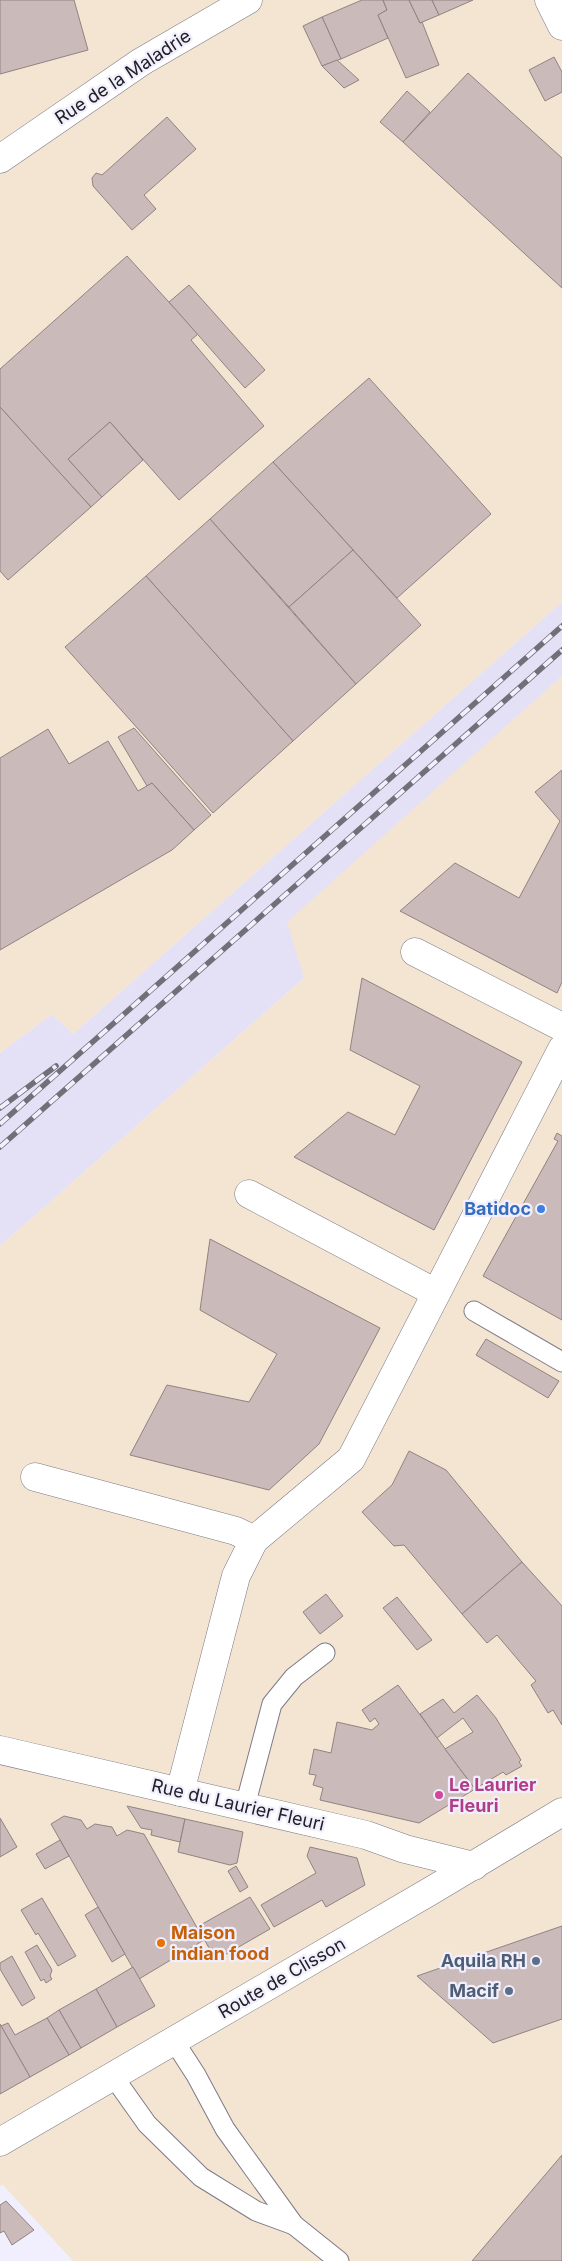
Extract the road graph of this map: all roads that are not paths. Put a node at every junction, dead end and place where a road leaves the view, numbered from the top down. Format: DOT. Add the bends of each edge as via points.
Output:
graph roads {
  1 [pos="248,0"];
  2 [pos="549,0"];
  3 [pos="562,26"];
  4 [pos="0,159"];
  5 [pos="415,952"];
  6 [pos="562,1027"];
  7 [pos="562,1049"];
  8 [pos="249,1194"];
  9 [pos="436,1293"];
  10 [pos="474,1311"];
  11 [pos="562,1362"];
  12 [pos="35,1477"];
  13 [pos="254,1540"];
  14 [pos="325,1653"];
  15 [pos="0,1750"];
  16 [pos="180,1792"];
  17 [pos="244,1806"];
  18 [pos="557,1820"];
  19 [pos="474,1866"];
  20 [pos="174,2041"];
  21 [pos="113,2076"];
  22 [pos="0,2142"];
  23 [pos="294,2225"];
  24 [pos="339,2261"];
  1 -- 4 [label="street, Rue de la Maladrie" via="141,62"];
  2 -- 3 [label="street"];
  5 -- 6 [label="street"];
  7 -- 9 [label="street"];
  8 -- 9 [label="street"];
  9 -- 13 [label="street" via="351,1459"];
  10 -- 11 [label="lane"];
  12 -- 13 [label="street" via="236,1531"];
  13 -- 16 [label="street" via="236,1576"];
  14 -- 17 [label="lane" via="294,1677 272,1704"];
  15 -- 16 [label="street, Rue du Laurier Fleuri"];
  16 -- 17 [label="street, Rue du Laurier Fleuri"];
  17 -- 19 [label="street, Rue du Laurier Fleuri" via="366,1835 404,1849"];
  18 -- 19 [label="street, Route de Clisson"];
  19 -- 20 [label="street, Route de Clisson"];
  20 -- 21 [label="street, Route de Clisson"];
  20 -- 23 [label="lane" via="225,2129"];
  21 -- 22 [label="street, Route de Clisson"];
  21 -- 23 [label="lane" via="147,2124 201,2177 256,2211"];
  23 -- 24 [label="lane"];
}
